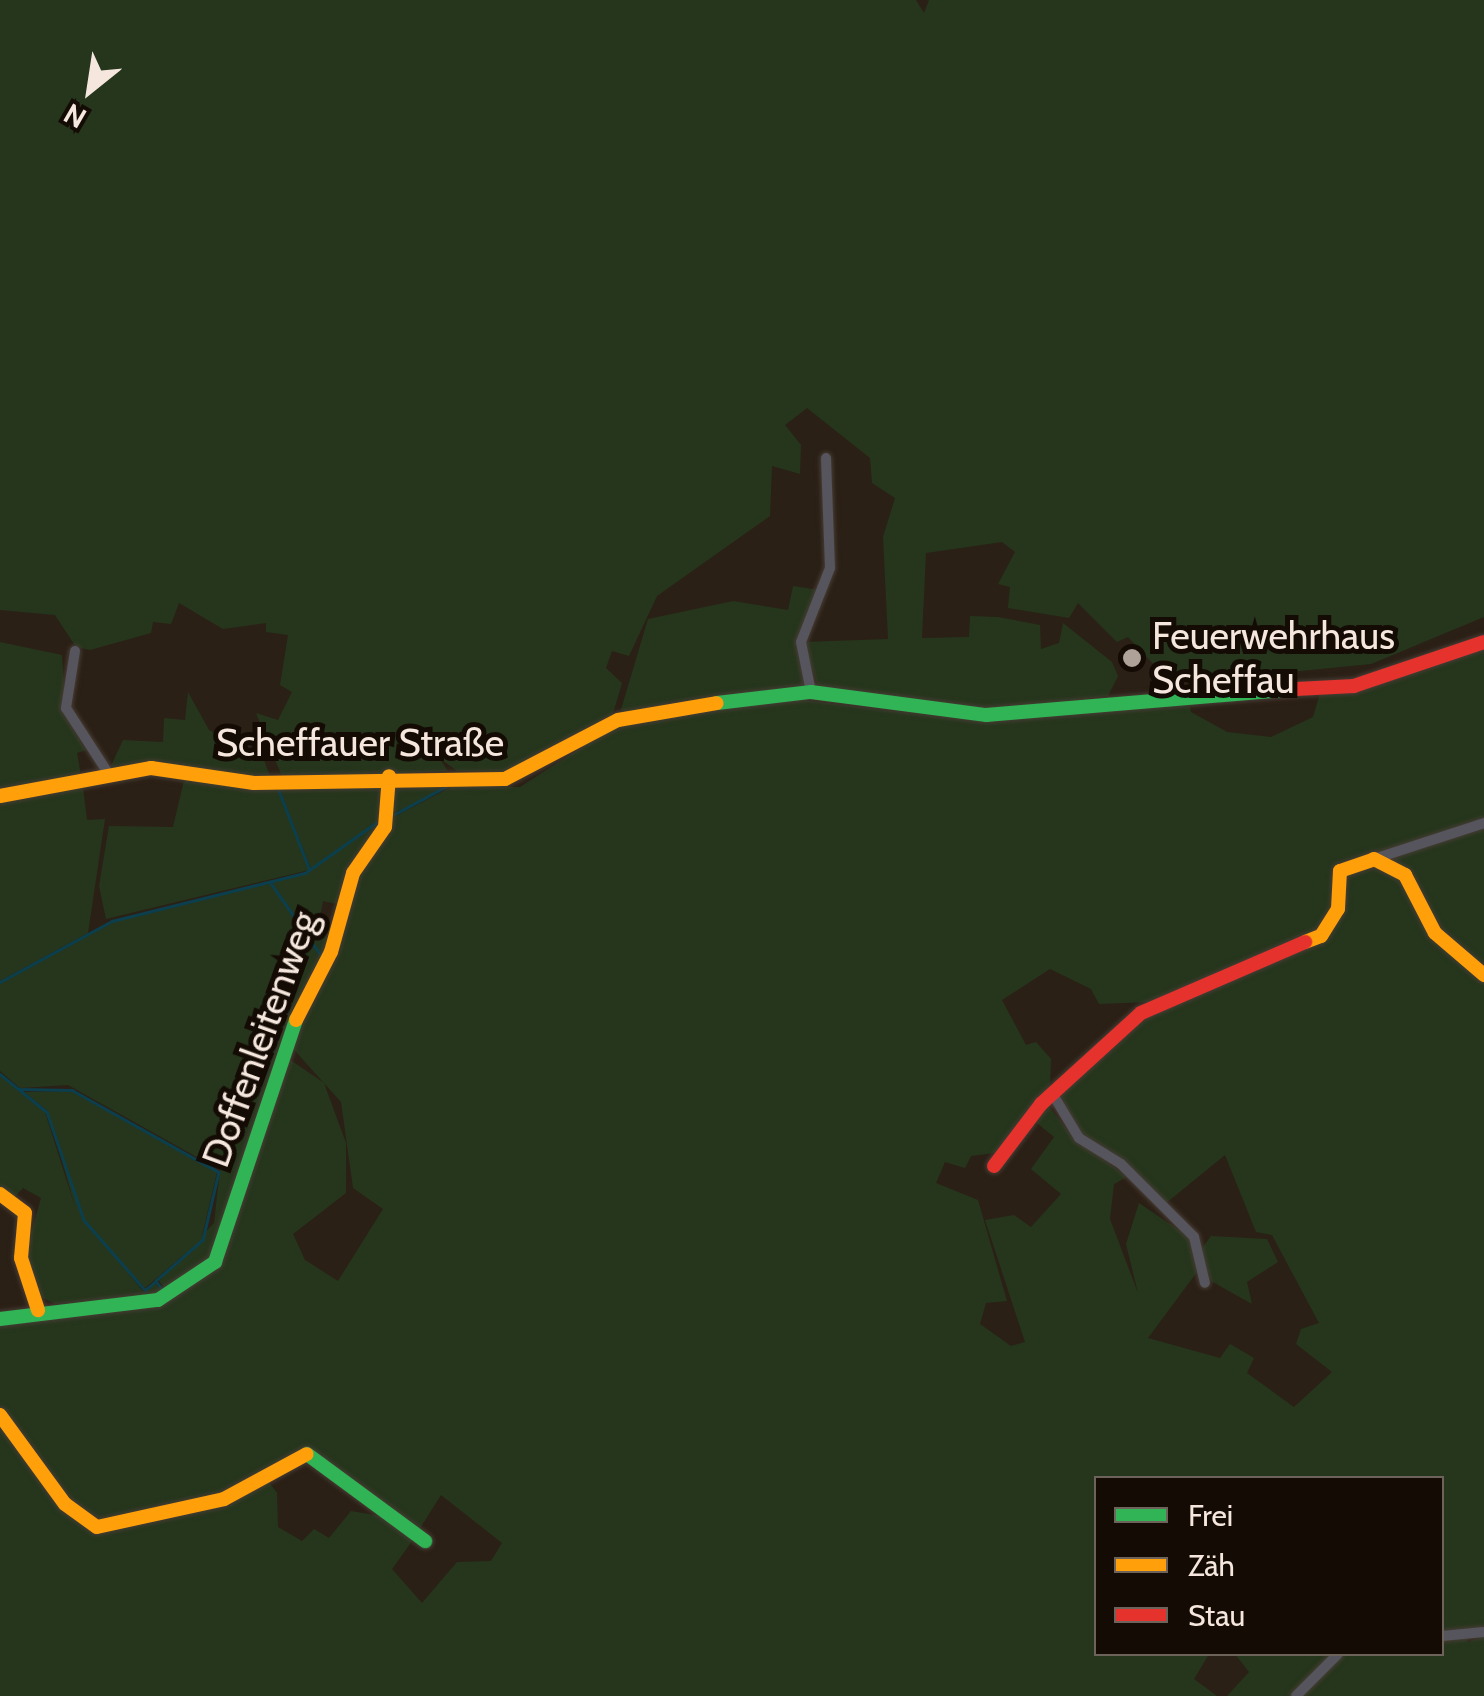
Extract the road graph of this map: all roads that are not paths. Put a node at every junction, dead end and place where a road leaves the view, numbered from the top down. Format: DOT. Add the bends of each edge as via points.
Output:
graph roads {
  1 [pos="826,458"];
  2 [pos="1481,647"];
  3 [pos="76,652"];
  4 [pos="811,692"];
  5 [pos="108,773"];
  6 [pos="389,776"];
  7 [pos="0,796"];
  8 [pos="1484,822"];
  9 [pos="1407,851"];
  10 [pos="1374,858"];
  11 [pos="1404,875"];
  12 [pos="1484,975"];
  13 [pos="1052,1094"];
  14 [pos="994,1166"];
  15 [pos="0,1194"];
  16 [pos="1204,1283"];
  17 [pos="38,1310"];
  18 [pos="0,1319"];
  19 [pos="0,1415"];
  20 [pos="425,1541"];
  21 [pos="1484,1632"];
  22 [pos="1444,1636"];
  23 [pos="1336,1656"];
  24 [pos="1296,1696"];
  1 -- 4 [label="street" via="830,568 801,642"];
  2 -- 4 [label="street, Scheffauer Straße" via="1354,686 1123,697 986,716"];
  3 -- 5 [label="street" via="66,708"];
  4 -- 6 [label="street, Scheffauer Straße" via="618,720 521,776"];
  5 -- 6 [label="street, Scheffauer Straße" via="151,768 254,783"];
  5 -- 7 [label="street, Scheffauer Straße"];
  6 -- 17 [label="street, Doffenleitenweg" via="385,827 358,862 331,952 285,1041 215,1262 158,1300"];
  8 -- 9 [label="street"];
  9 -- 10 [label="street"];
  9 -- 11 [label="street"];
  10 -- 11 [label="street"];
  10 -- 13 [label="street" via="1340,871 1338,909 1321,936 1193,983 1141,1013"];
  11 -- 12 [label="street" via="1435,932"];
  13 -- 14 [label="street"];
  13 -- 16 [label="street" via="1079,1138 1120,1164 1194,1237"];
  15 -- 17 [label="street" via="25,1213 21,1258"];
  17 -- 18 [label="street, Doffenleitenweg"];
  19 -- 20 [label="street" via="66,1504 97,1527 224,1499 303,1451"];
  21 -- 22 [label="street"];
  23 -- 24 [label="street"];
}
